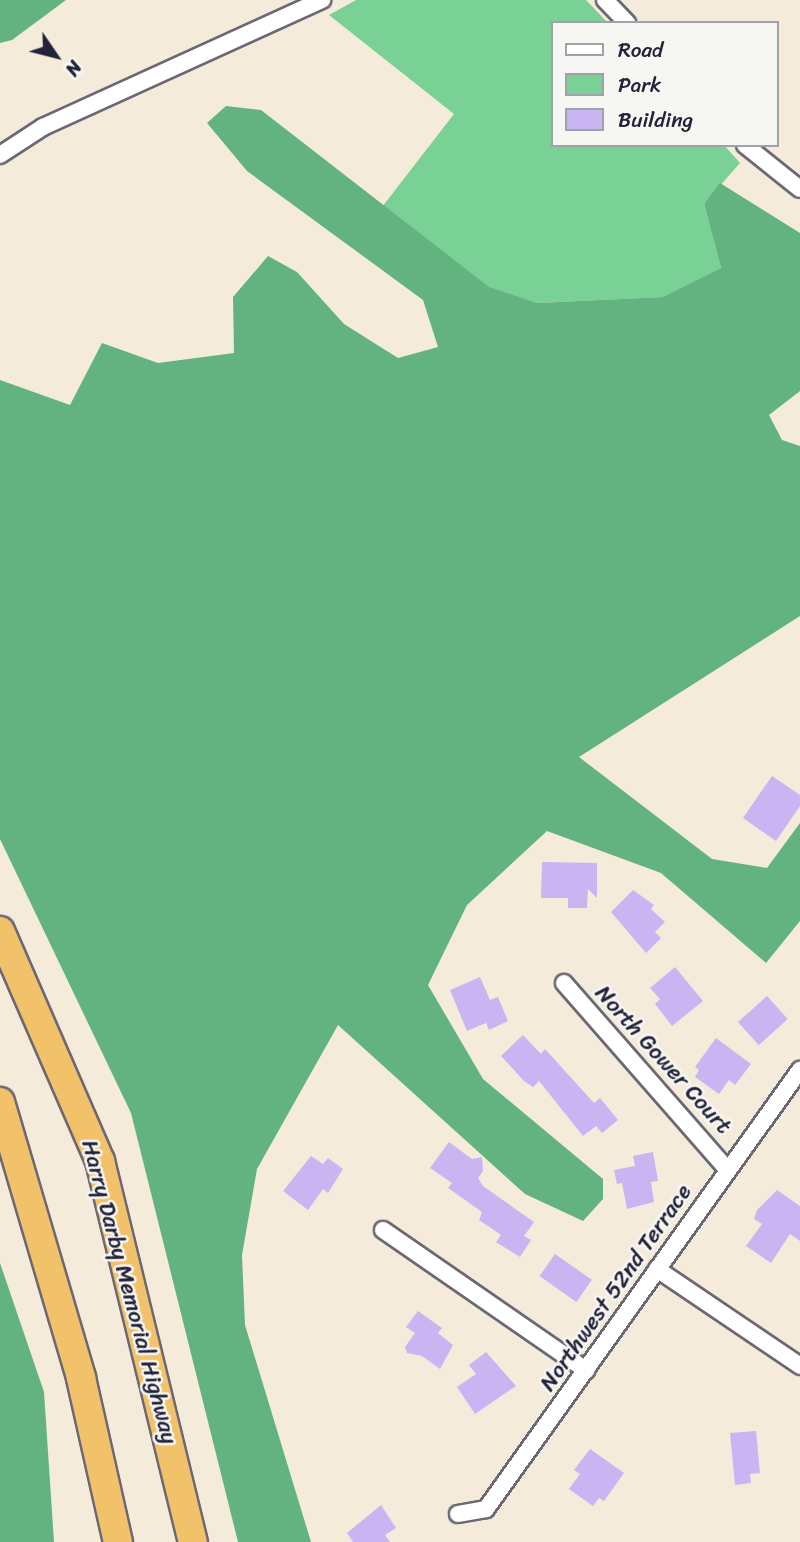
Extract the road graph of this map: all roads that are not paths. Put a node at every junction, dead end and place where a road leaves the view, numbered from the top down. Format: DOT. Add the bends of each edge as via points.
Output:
graph roads {
  1 [pos="322,0"];
  2 [pos="605,0"];
  3 [pos="625,21"];
  4 [pos="748,147"];
  5 [pos="0,155"];
  6 [pos="800,189"];
  7 [pos="0,931"];
  8 [pos="564,983"];
  9 [pos="800,1070"];
  10 [pos="0,1102"];
  11 [pos="727,1169"];
  12 [pos="383,1230"];
  13 [pos="657,1269"];
  14 [pos="800,1366"];
  15 [pos="586,1370"];
  16 [pos="458,1514"];
  17 [pos="115,1536"];
  18 [pos="193,1542"];
  1 -- 5 [label="street" via="43,127"];
  2 -- 3 [label="street"];
  4 -- 6 [label="street"];
  7 -- 18 [label="highway, Harry Darby Memorial Highway" via="100,1161"];
  8 -- 11 [label="street, North Gower Court"];
  9 -- 11 [label="street, Northwest 52nd Terrace"];
  10 -- 17 [label="highway" via="80,1378"];
  11 -- 13 [label="street, Northwest 52nd Terrace"];
  12 -- 15 [label="street"];
  13 -- 14 [label="street"];
  13 -- 15 [label="street, Northwest 52nd Terrace"];
  15 -- 16 [label="street, Northwest 52nd Terrace" via="486,1509"];
}
